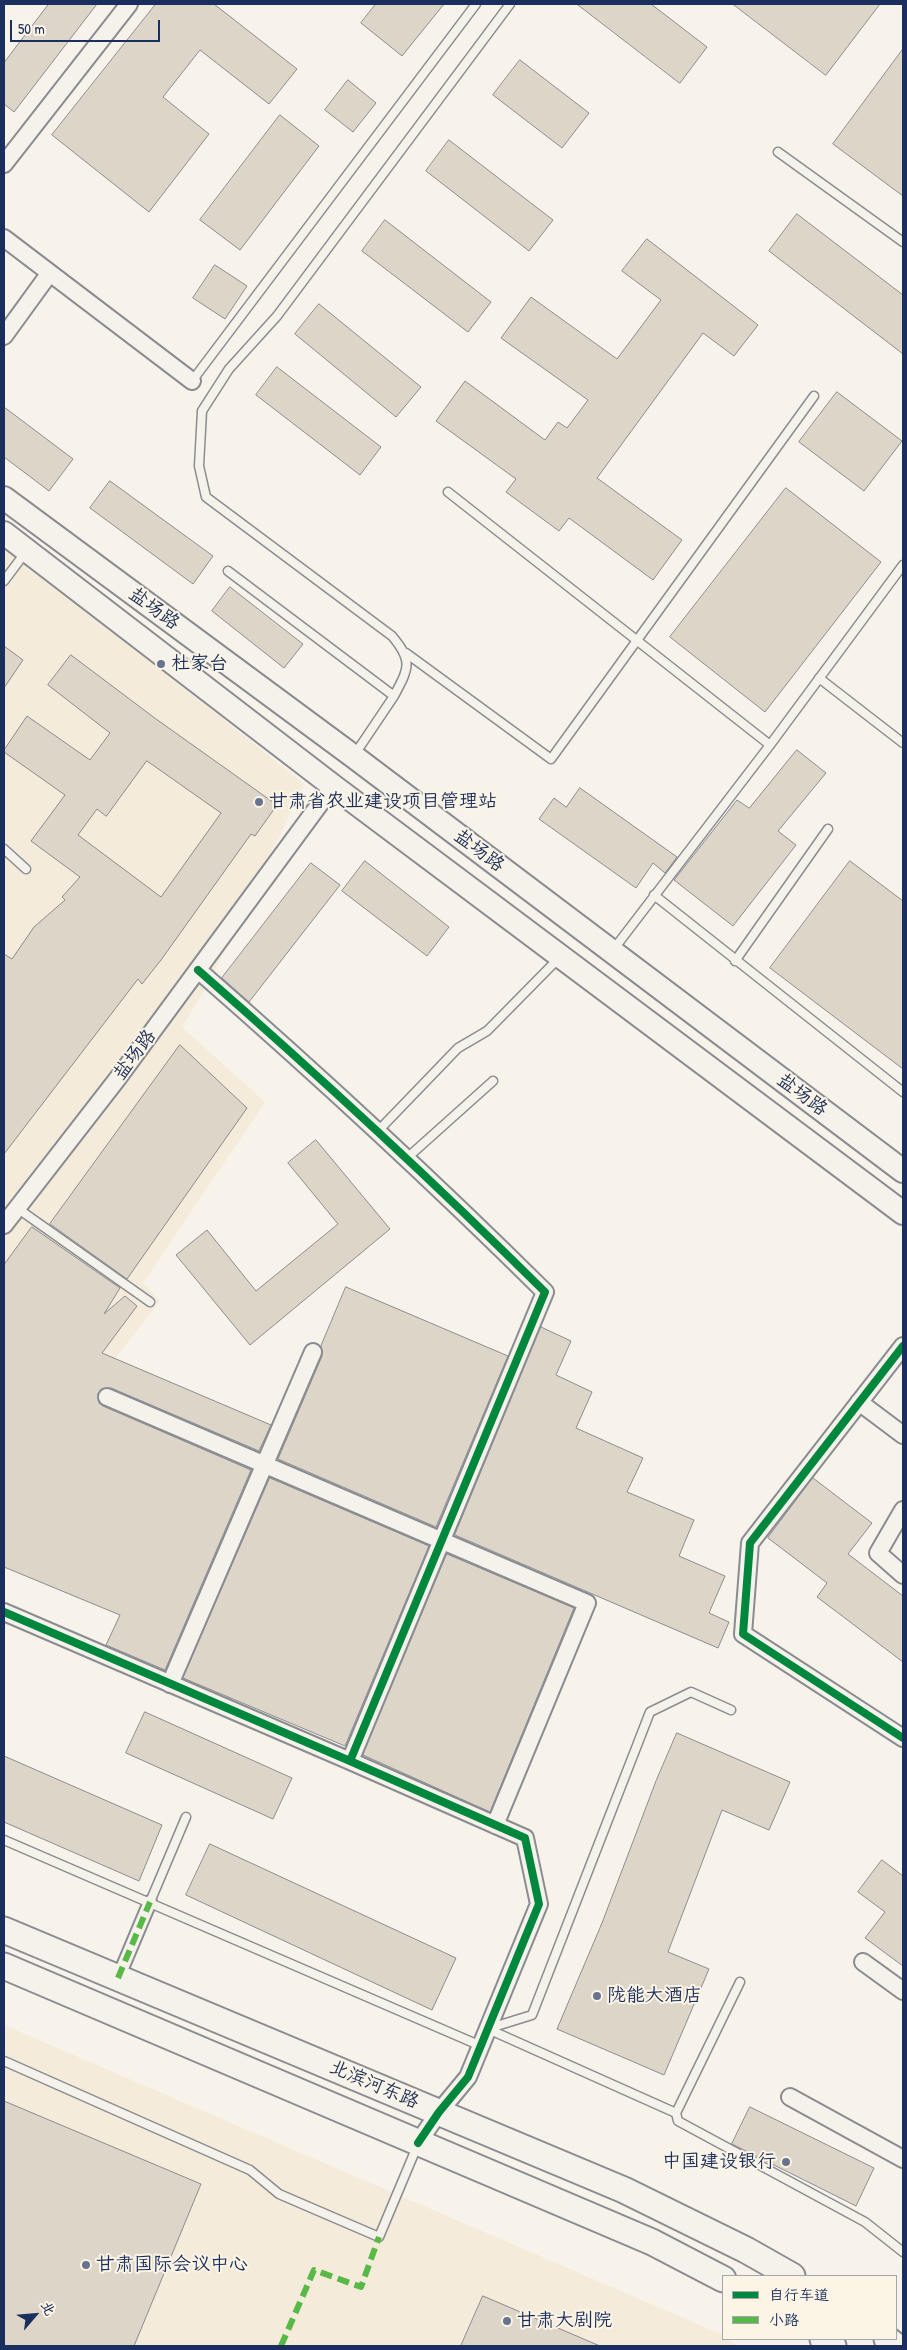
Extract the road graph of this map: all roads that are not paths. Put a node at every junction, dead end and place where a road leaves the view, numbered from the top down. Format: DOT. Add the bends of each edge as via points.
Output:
graph roads {
  1 [pos="129,4"];
  2 [pos="476,4"];
  3 [pos="510,4"];
  4 [pos="778,152"];
  5 [pos="4,164"];
  6 [pos="4,238"];
  7 [pos="903,242"];
  8 [pos="49,274"];
  9 [pos="4,336"];
  10 [pos="192,381"];
  11 [pos="814,396"];
  12 [pos="448,492"];
  13 [pos="4,498"];
  14 [pos="4,533"];
  15 [pos="27,551"];
  16 [pos="903,566"];
  17 [pos="228,571"];
  18 [pos="4,581"];
  19 [pos="636,639"];
  20 [pos="406,653"];
  21 [pos="818,678"];
  22 [pos="394,696"];
  23 [pos="903,743"];
  24 [pos="770,744"];
  25 [pos="353,756"];
  26 [pos="333,786"];
  27 [pos="828,829"];
  28 [pos="4,850"];
  29 [pos="26,869"];
  30 [pos="654,895"];
  31 [pos="612,951"];
  32 [pos="560,957"];
  33 [pos="736,961"];
  34 [pos="198,970"];
  35 [pos="493,1081"];
  36 [pos="903,1092"];
  37 [pos="378,1131"];
  38 [pos="407,1158"];
  39 [pos="903,1171"];
  40 [pos="17,1208"];
  41 [pos="903,1213"];
  42 [pos="4,1225"];
  43 [pos="150,1302"];
  44 [pos="903,1346"];
  45 [pos="313,1352"];
  46 [pos="107,1397"];
  47 [pos="860,1402"];
  48 [pos="903,1435"];
  49 [pos="264,1465"];
  50 [pos="903,1510"];
  51 [pos="442,1541"];
  52 [pos="903,1574"];
  53 [pos="4,1612"];
  54 [pos="170,1684"];
  55 [pos="730,1710"];
  56 [pos="903,1738"];
  57 [pos="350,1762"];
  58 [pos="186,1817"];
  59 [pos="495,1825"];
  60 [pos="4,1840"];
  61 [pos="150,1902"];
  62 [pos="4,1930"];
  63 [pos="863,1962"];
  64 [pos="4,1966"];
  65 [pos="118,1978"];
  66 [pos="740,1982"];
  67 [pos="903,1991"];
  68 [pos="488,2029"];
  69 [pos="481,2046"];
  70 [pos="4,2061"];
  71 [pos="790,2097"];
  72 [pos="439,2112"];
  73 [pos="676,2113"];
  74 [pos="418,2143"];
  75 [pos="903,2159"];
  76 [pos="903,2252"];
  77 [pos="790,2275"];
  78 [pos="722,2279"];
  1 -- 5 [label="street"];
  2 -- 10 [label="lane"];
  3 -- 20 [label="lane" via="277,316 229,370 202,410 199,466 206,497 392,636"];
  4 -- 7 [label="lane"];
  6 -- 8 [label="street"];
  8 -- 9 [label="street"];
  8 -- 10 [label="street"];
  11 -- 19 [label="lane"];
  12 -- 19 [label="lane"];
  13 -- 25 [label="main road, 盐场路"];
  14 -- 15 [label="main road, 盐场路"];
  15 -- 18 [label="lane"];
  15 -- 26 [label="main road, 盐场路"];
  16 -- 21 [label="lane"];
  17 -- 22 [label="lane"];
  19 -- 20 [label="lane" via="551,759"];
  19 -- 24 [label="lane"];
  20 -- 22 [label="lane" via="406,674"];
  21 -- 23 [label="lane"];
  21 -- 24 [label="lane"];
  22 -- 25 [label="lane"];
  24 -- 30 [label="lane"];
  25 -- 31 [label="main road, 盐场路"];
  26 -- 32 [label="main road, 盐场路"];
  26 -- 34 [label="street, 盐场路"];
  27 -- 33 [label="lane"];
  28 -- 29 [label="lane"];
  30 -- 31 [label="lane"];
  30 -- 33 [label="lane"];
  31 -- 39 [label="main road, 盐场路"];
  32 -- 37 [label="lane" via="487,1031 458,1048"];
  32 -- 41 [label="main road, 盐场路"];
  33 -- 36 [label="lane"];
  34 -- 37 [label="street"];
  34 -- 40 [label="street, 盐场路"];
  35 -- 38 [label="lane"];
  37 -- 38 [label="street"];
  38 -- 51 [label="street" via="545,1292"];
  40 -- 42 [label="street, 盐场路"];
  40 -- 43 [label="lane"];
  44 -- 47 [label="street"];
  45 -- 49 [label="street"];
  46 -- 49 [label="street"];
  47 -- 48 [label="street"];
  47 -- 56 [label="street" via="750,1543 743,1634"];
  49 -- 51 [label="street"];
  49 -- 54 [label="street"];
  50 -- 52 [label="street" via="878,1553"];
  51 -- 57 [label="street"];
  51 -- 59 [label="street" via="587,1603"];
  53 -- 54 [label="street"];
  54 -- 57 [label="street"];
  55 -- 68 [label="lane" via="692,1692 650,1712 532,2015"];
  57 -- 59 [label="street"];
  58 -- 61 [label="lane"];
  59 -- 68 [label="street" via="525,1838 539,1904"];
  60 -- 61 [label="lane"];
  61 -- 65 [label="street"];
  61 -- 69 [label="lane"];
  62 -- 65 [label="main road, 北滨河东路"];
  63 -- 67 [label="street"];
  64 -- 74 [label="main road, 北滨河东路"];
  65 -- 72 [label="main road, 北滨河东路"];
  66 -- 73 [label="lane"];
  68 -- 69 [label="street"];
  68 -- 73 [label="lane"];
  69 -- 72 [label="street" via="468,2077"];
  70 -- 74 [label="lane" via="250,2170 279,2194 379,2237"];
  71 -- 75 [label="street"];
  72 -- 74 [label="street"];
  72 -- 77 [label="main road, 北滨河东路" via="624,2190"];
  73 -- 76 [label="lane" via="678,2120 865,2222"];
  74 -- 78 [label="main road, 北滨河东路" via="652,2242"];
}
